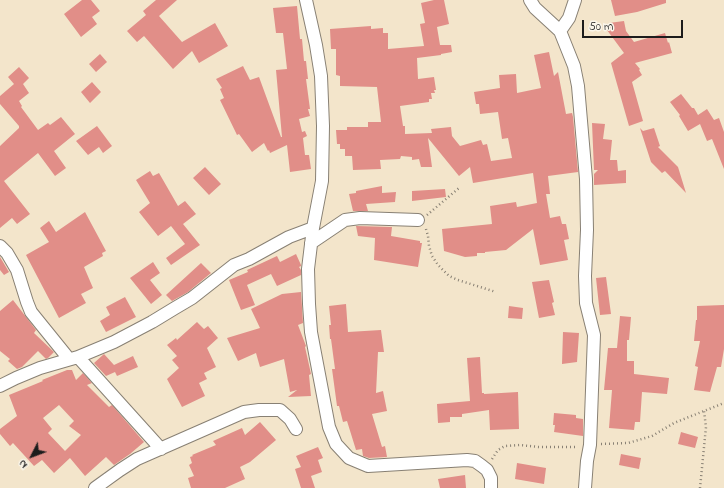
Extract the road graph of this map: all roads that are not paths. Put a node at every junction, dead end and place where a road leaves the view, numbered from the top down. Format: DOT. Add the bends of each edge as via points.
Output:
graph roads {
  1 [pos="306,0"];
  2 [pos="530,0"];
  3 [pos="575,0"];
  4 [pos="560,31"];
  5 [pos="419,220"];
  6 [pos="313,228"];
  7 [pos="311,243"];
  8 [pos="0,246"];
  9 [pos="73,358"];
  10 [pos="0,386"];
  11 [pos="296,429"];
  12 [pos="161,449"];
  13 [pos="95,488"];
  14 [pos="491,488"];
  15 [pos="585,488"];
  1 -- 6 [label="street" via="321,76 323,119 322,181"];
  2 -- 4 [label="street"];
  3 -- 4 [label="street" via="570,18"];
  4 -- 15 [label="street" via="574,66 578,86 586,179 586,303 594,336 590,446"];
  5 -- 7 [label="street" via="345,220"];
  6 -- 7 [label="street"];
  6 -- 9 [label="street" via="289,237 234,265 192,298 152,322 114,342"];
  7 -- 14 [label="street" via="308,269 311,332 329,427 336,444 349,458 368,466 475,461 491,478"];
  8 -- 9 [label="street" via="17,270 31,312"];
  9 -- 10 [label="street" via="40,368"];
  9 -- 12 [label="street"];
  11 -- 12 [label="street" via="280,410 244,412"];
  12 -- 13 [label="street" via="137,459"];
}
